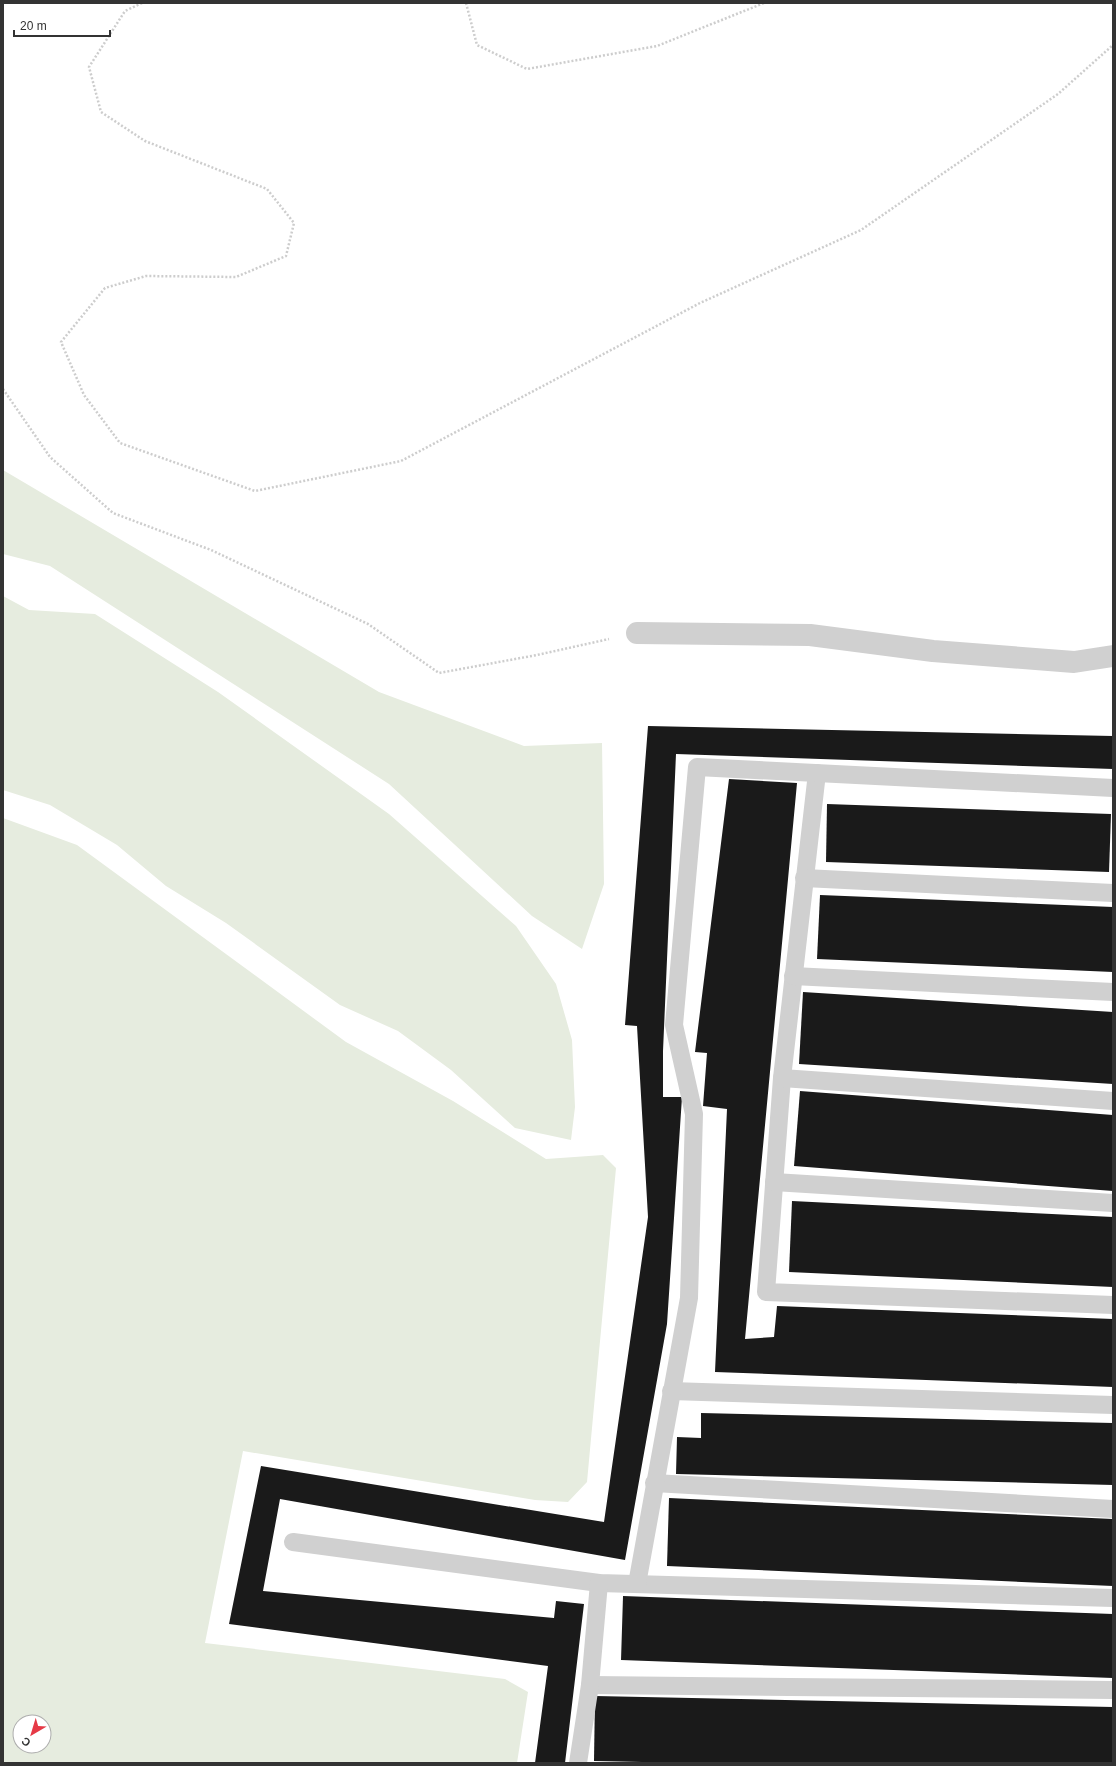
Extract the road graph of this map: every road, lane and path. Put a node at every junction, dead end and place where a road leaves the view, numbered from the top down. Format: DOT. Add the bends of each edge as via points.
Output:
graph roads {
  1 [pos="142,3"];
  2 [pos="466,3"];
  3 [pos="764,3"];
  4 [pos="1113,45"];
  5 [pos="3,389"];
  6 [pos="637,632"];
  7 [pos="1113,656"];
  8 [pos="817,773"];
  9 [pos="1113,788"];
  10 [pos="804,878"];
  11 [pos="1113,893"];
  12 [pos="793,976"];
  13 [pos="1113,992"];
  14 [pos="782,1078"];
  15 [pos="1113,1101"];
  16 [pos="774,1182"];
  17 [pos="1113,1203"];
  18 [pos="1113,1305"];
  19 [pos="671,1392"];
  20 [pos="1113,1405"];
  21 [pos="654,1483"];
  22 [pos="1113,1509"];
  23 [pos="293,1542"];
  24 [pos="599,1583"];
  25 [pos="637,1584"];
  26 [pos="1113,1598"];
  27 [pos="590,1685"];
  28 [pos="1113,1690"];
  29 [pos="578,1763"];
  1 -- 4 [label="path" via="125,11 89,68 101,112 145,141 267,189 294,223 286,256 236,277 146,276 106,288 61,342 84,395 120,443 255,491 401,461 700,303 861,230 1058,94"];
  2 -- 3 [label="path" via="477,45 527,69 657,46"];
  5 -- 6 [label="path" via="50,457 113,513 211,550 368,624 439,673 537,655"];
  6 -- 7 [label="street" via="810,635 933,651 1074,662"];
  8 -- 9 [label="lane"];
  8 -- 10 [label="lane"];
  8 -- 19 [label="lane" via="697,767 674,1025 694,1114 689,1298"];
  10 -- 11 [label="lane"];
  10 -- 12 [label="lane"];
  12 -- 13 [label="lane"];
  12 -- 14 [label="lane"];
  14 -- 15 [label="lane"];
  14 -- 16 [label="lane"];
  16 -- 17 [label="lane"];
  16 -- 18 [label="lane" via="766,1292"];
  19 -- 20 [label="lane"];
  19 -- 21 [label="lane"];
  21 -- 22 [label="lane"];
  21 -- 25 [label="lane"];
  23 -- 24 [label="lane"];
  24 -- 25 [label="lane"];
  24 -- 27 [label="lane"];
  25 -- 26 [label="lane"];
  27 -- 28 [label="lane"];
  27 -- 29 [label="lane"];
}
